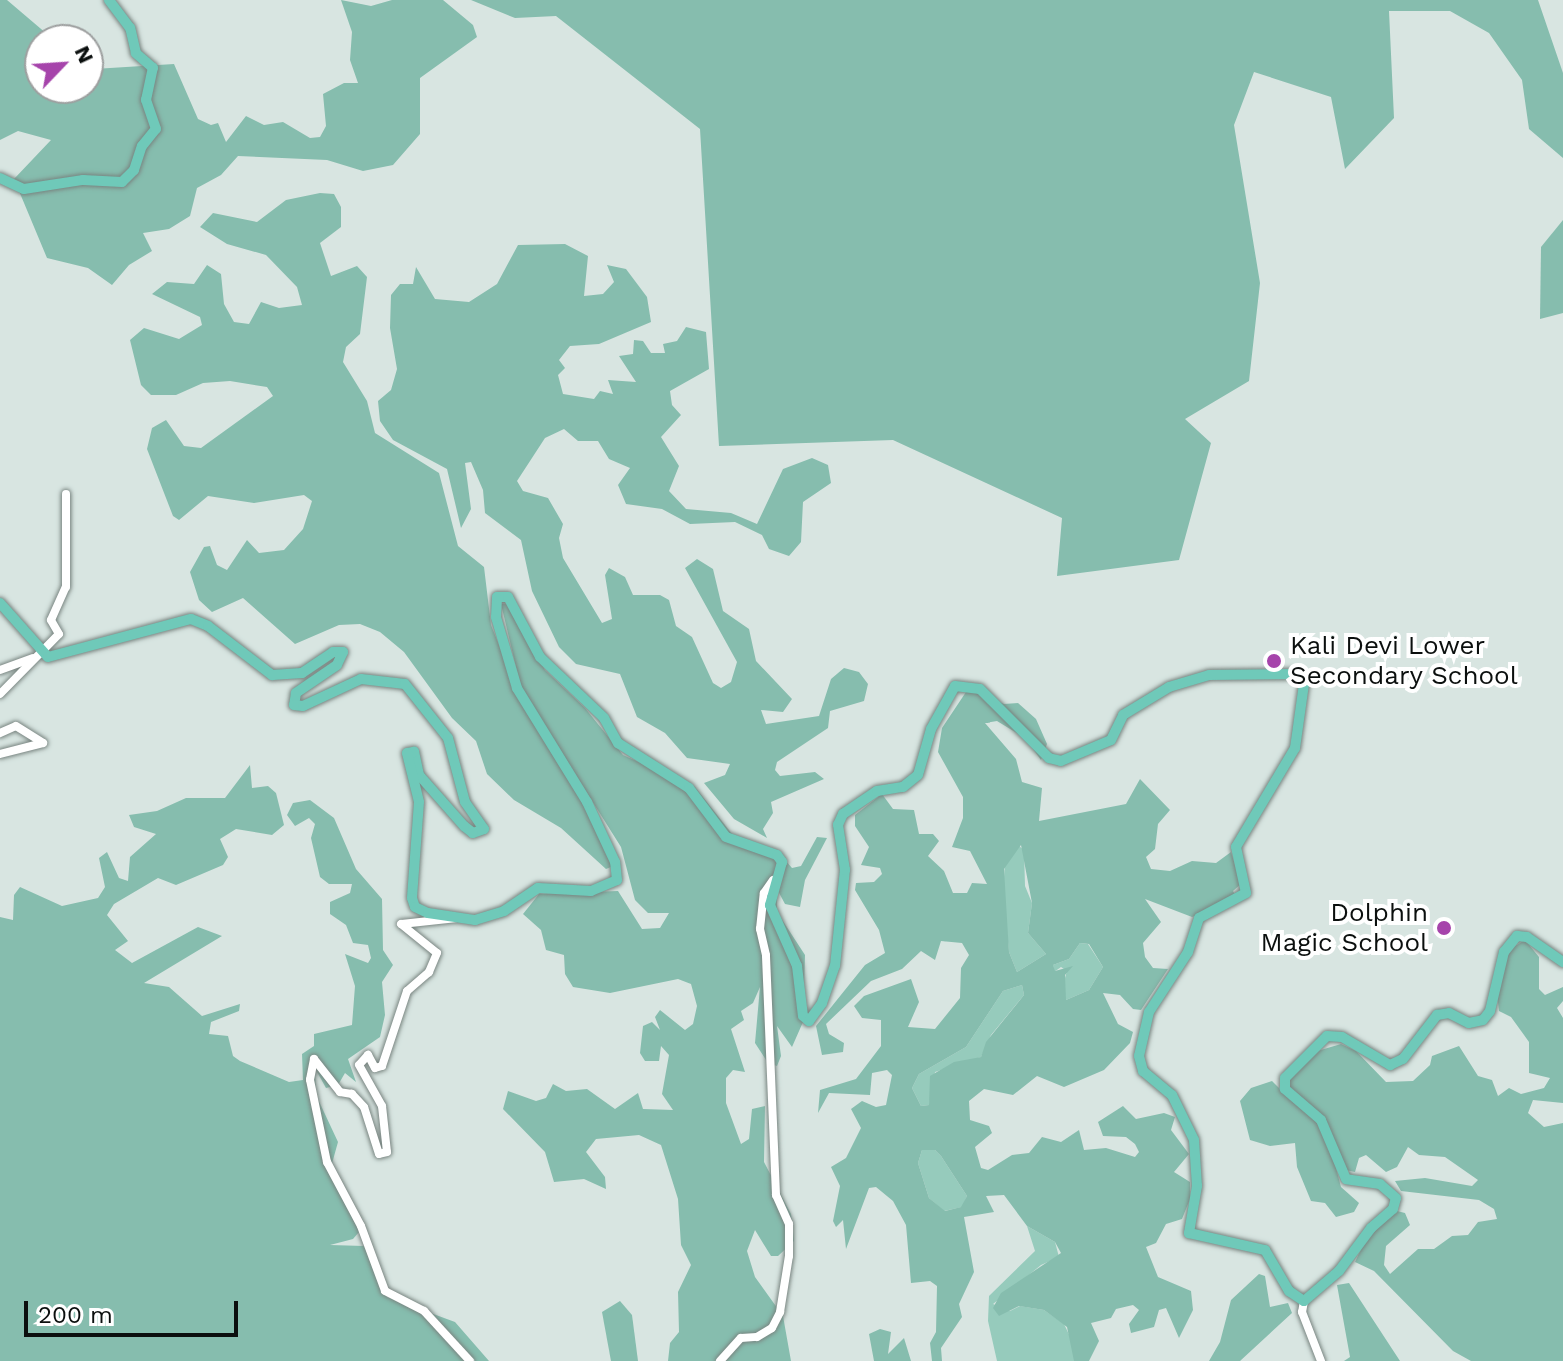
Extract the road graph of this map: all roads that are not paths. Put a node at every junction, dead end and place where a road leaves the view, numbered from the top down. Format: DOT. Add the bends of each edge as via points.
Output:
graph roads {
  1 [pos="109,0"];
  2 [pos="0,178"];
  3 [pos="66,494"];
  4 [pos="0,603"];
  5 [pos="41,654"];
  6 [pos="0,670"];
  7 [pos="0,694"];
  8 [pos="0,733"];
  9 [pos="0,754"];
  10 [pos="773,880"];
  11 [pos="457,918"];
  12 [pos="1563,962"];
  13 [pos="1304,1301"];
  14 [pos="470,1361"];
  15 [pos="720,1361"];
  16 [pos="1321,1361"];
  1 -- 2 [label="main road" via="130,28 136,53 153,68 146,100 156,129 142,146 134,170 122,182 83,180 24,189"];
  3 -- 5 [label="street" via="66,587 51,620 59,634"];
  4 -- 5 [label="main road"];
  5 -- 6 [label="street"];
  5 -- 7 [label="street"];
  5 -- 11 [label="main road" via="57,656 181,620 199,620 272,675 302,673 333,652 343,652 337,665 296,693 294,705 303,706 361,679 405,684 448,738 465,802 484,829 473,833 464,826 419,775 414,752 407,753 419,802 412,898 419,910"];
  8 -- 9 [label="street" via="16,726 43,743"];
  10 -- 11 [label="main road" via="782,868 777,855 726,837 689,788 624,749 604,718 540,657 515,606 502,594 496,617 517,688 587,802 615,862 617,880 591,891 538,888 504,911 475,920"];
  10 -- 13 [label="main road" via="770,905 797,966 805,1020 812,1021 835,966 845,870 838,825 843,814 877,791 903,787 918,775 931,729 955,686 980,689 1049,758 1061,761 1101,747 1119,729 1123,715 1169,687 1209,675 1300,676 1304,684 1295,748 1236,847 1246,893 1199,918 1190,949 1149,1012 1139,1056 1143,1071 1172,1095 1194,1140 1197,1186 1189,1233 1260,1246 1289,1291"];
  10 -- 15 [label="street" via="764,893 760,929 766,955 775,1184 789,1224 789,1256 780,1312 772,1328 741,1338"];
  11 -- 14 [label="street" via="401,924 437,953 429,972 407,991 382,1066 375,1068 368,1055 359,1065 382,1106 387,1152 379,1154 364,1107 352,1094 340,1092 314,1059 310,1080 327,1162 361,1226 385,1291 424,1311"];
  12 -- 13 [label="main road" via="1527,937 1517,936 1504,952 1490,1011 1483,1020 1469,1023 1449,1013 1437,1015 1403,1059 1390,1065 1342,1037 1327,1036 1285,1078 1285,1089 1321,1120 1346,1179 1385,1186 1396,1200 1339,1271"];
  13 -- 16 [label="street" via="1302,1312"];
}
